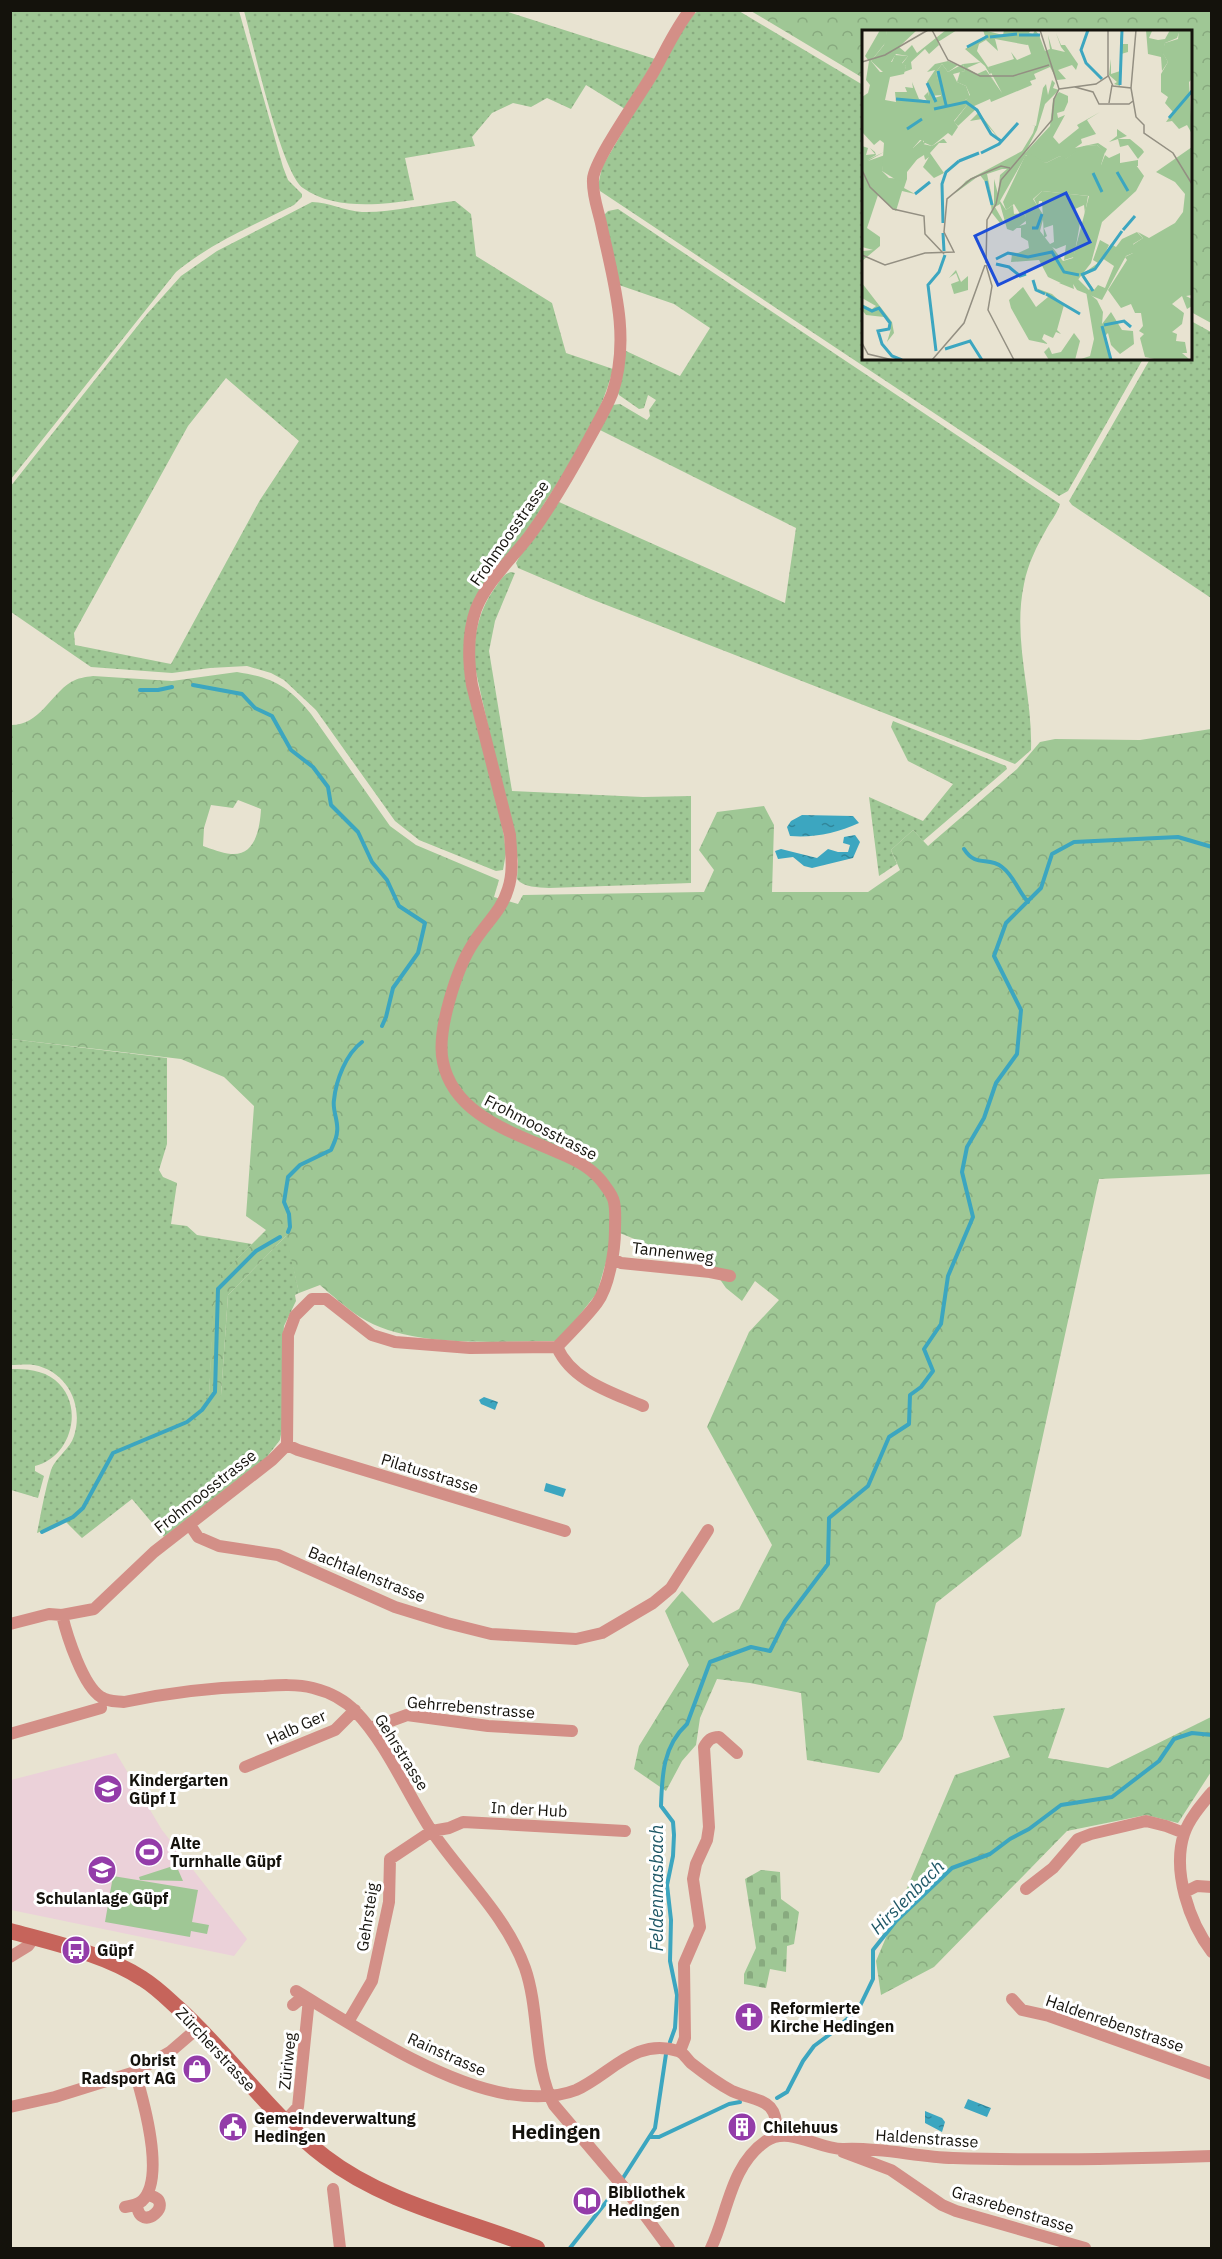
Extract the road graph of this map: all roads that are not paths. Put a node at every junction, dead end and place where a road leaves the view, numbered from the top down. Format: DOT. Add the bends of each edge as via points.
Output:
graph roads {
  1 [pos="690,10"];
  2 [pos="613,1259"];
  3 [pos="730,1276"];
  4 [pos="557,1347"];
  5 [pos="642,1406"];
  6 [pos="286,1445"];
  7 [pos="190,1525"];
  8 [pos="708,1530"];
  9 [pos="565,1532"];
  10 [pos="62,1615"];
  11 [pos="10,1624"];
  12 [pos="101,1708"];
  13 [pos="355,1710"];
  14 [pos="371,1728"];
  15 [pos="572,1731"];
  16 [pos="10,1734"];
  17 [pos="737,1753"];
  18 [pos="245,1767"];
  19 [pos="1212,1792"];
  20 [pos="432,1831"];
  21 [pos="626,1831"];
  22 [pos="1184,1833"];
  23 [pos="1212,1887"];
  24 [pos="1026,1889"];
  25 [pos="1185,1892"];
  26 [pos="10,1931"];
  27 [pos="34,1938"];
  28 [pos="1212,1952"];
  29 [pos="10,1957"];
  30 [pos="303,1995"];
  31 [pos="1012,1999"];
  32 [pos="293,2005"];
  33 [pos="348,2022"];
  34 [pos="199,2027"];
  35 [pos="680,2051"];
  36 [pos="135,2072"];
  37 [pos="1212,2074"];
  38 [pos="549,2096"];
  39 [pos="10,2108"];
  40 [pos="285,2121"];
  41 [pos="777,2136"];
  42 [pos="836,2149"];
  43 [pos="1212,2156"];
  44 [pos="333,2189"];
  45 [pos="147,2195"];
  46 [pos="531,2247"];
  47 [pos="340,2248"];
  48 [pos="669,2248"];
  49 [pos="711,2248"];
  50 [pos="1085,2248"];
  1 -- 2 [label="street, Frohmoosstrasse" via="592,177 620,316 620,361 611,396 553,501 487,589 476,609 469,638 469,663 510,835 510,877 501,908 474,942 461,967 441,1042 442,1062 452,1087 469,1108 584,1164 599,1176 614,1200"];
  2 -- 3 [label="street, Tannenweg"];
  2 -- 4 [label="street, Frohmoosstrasse" via="599,1302"];
  4 -- 5 [label="street" via="566,1363 581,1376"];
  4 -- 6 [label="street" via="470,1348 395,1342 372,1335 326,1299 312,1299 295,1316 288,1335"];
  6 -- 7 [label="street, Frohmoosstrasse"];
  6 -- 9 [label="street, Pilatusstrasse"];
  7 -- 8 [label="street, Bachtalenstrasse" via="198,1537 219,1546 278,1555 395,1607 447,1623 490,1634 576,1639 602,1633 653,1603 671,1588"];
  7 -- 10 [label="street, Frohmoosstrasse" via="154,1552 94,1609"];
  10 -- 11 [label="street, Frohmoosstrasse" via="49,1614"];
  10 -- 13 [label="street, Gehrstrasse" via="82,1671 99,1696 109,1701 219,1687 296,1685 331,1694"];
  12 -- 16 [label="street"];
  13 -- 14 [label="street, Gehrstrasse"];
  13 -- 18 [label="street, Halb Ger" via="334,1730"];
  14 -- 15 [label="street, Gehrrebenstrasse" via="407,1715 488,1726"];
  14 -- 20 [label="street, Gehrstrasse"];
  17 -- 35 [label="street" via="719,1737 713,1737 704,1747 709,1827 693,1879 700,1927 684,1964 685,2038"];
  19 -- 22 [label="street"];
  20 -- 21 [label="street, In der Hub" via="463,1822"];
  20 -- 33 [label="street, Gehrsteig" via="390,1859 389,1902 372,1982"];
  20 -- 38 [label="street, Gehrstrasse" via="501,1922 521,1956 533,1998"];
  22 -- 24 [label="street" via="1146,1821 1091,1834 1078,1839 1053,1868"];
  22 -- 25 [label="street" via="1180,1857"];
  23 -- 25 [label="street" via="1197,1886"];
  25 -- 28 [label="street" via="1192,1917"];
  26 -- 27 [label="main road, Zürcherstrasse"];
  27 -- 29 [label="street" via="28,1947"];
  27 -- 34 [label="main road, Zürcherstrasse" via="134,1973"];
  30 -- 32 [label="street"];
  30 -- 33 [label="street, Rainstrasse"];
  30 -- 40 [label="street, Züriweg" via="298,2107"];
  31 -- 37 [label="street, Haldenrebenstrasse" via="1022,2010"];
  33 -- 38 [label="street, Rainstrasse" via="469,2085 510,2094"];
  34 -- 36 [label="street" via="170,2052"];
  34 -- 40 [label="main road, Zürcherstrasse"];
  35 -- 38 [label="street, Rainstrasse" via="656,2049 629,2055 575,2090"];
  35 -- 41 [label="street" via="715,2082 766,2102 775,2112"];
  36 -- 39 [label="street"];
  36 -- 45 [label="street" via="152,2139"];
  38 -- 48 [label="street"];
  40 -- 46 [label="main road, Zürcherstrasse" via="326,2158 373,2186"];
  41 -- 42 [label="street, Haldenstrasse"];
  41 -- 49 [label="street" via="766,2141 742,2167"];
  42 -- 43 [label="street, Haldenstrasse" via="950,2158 1084,2160"];
  42 -- 50 [label="street, Grasrebenstrasse" via="891,2170 956,2211"];
  44 -- 47 [label="street"];
  45 -- 45 [label="street" via="131,2206 150,2218 157,2213 159,2202"];
}
